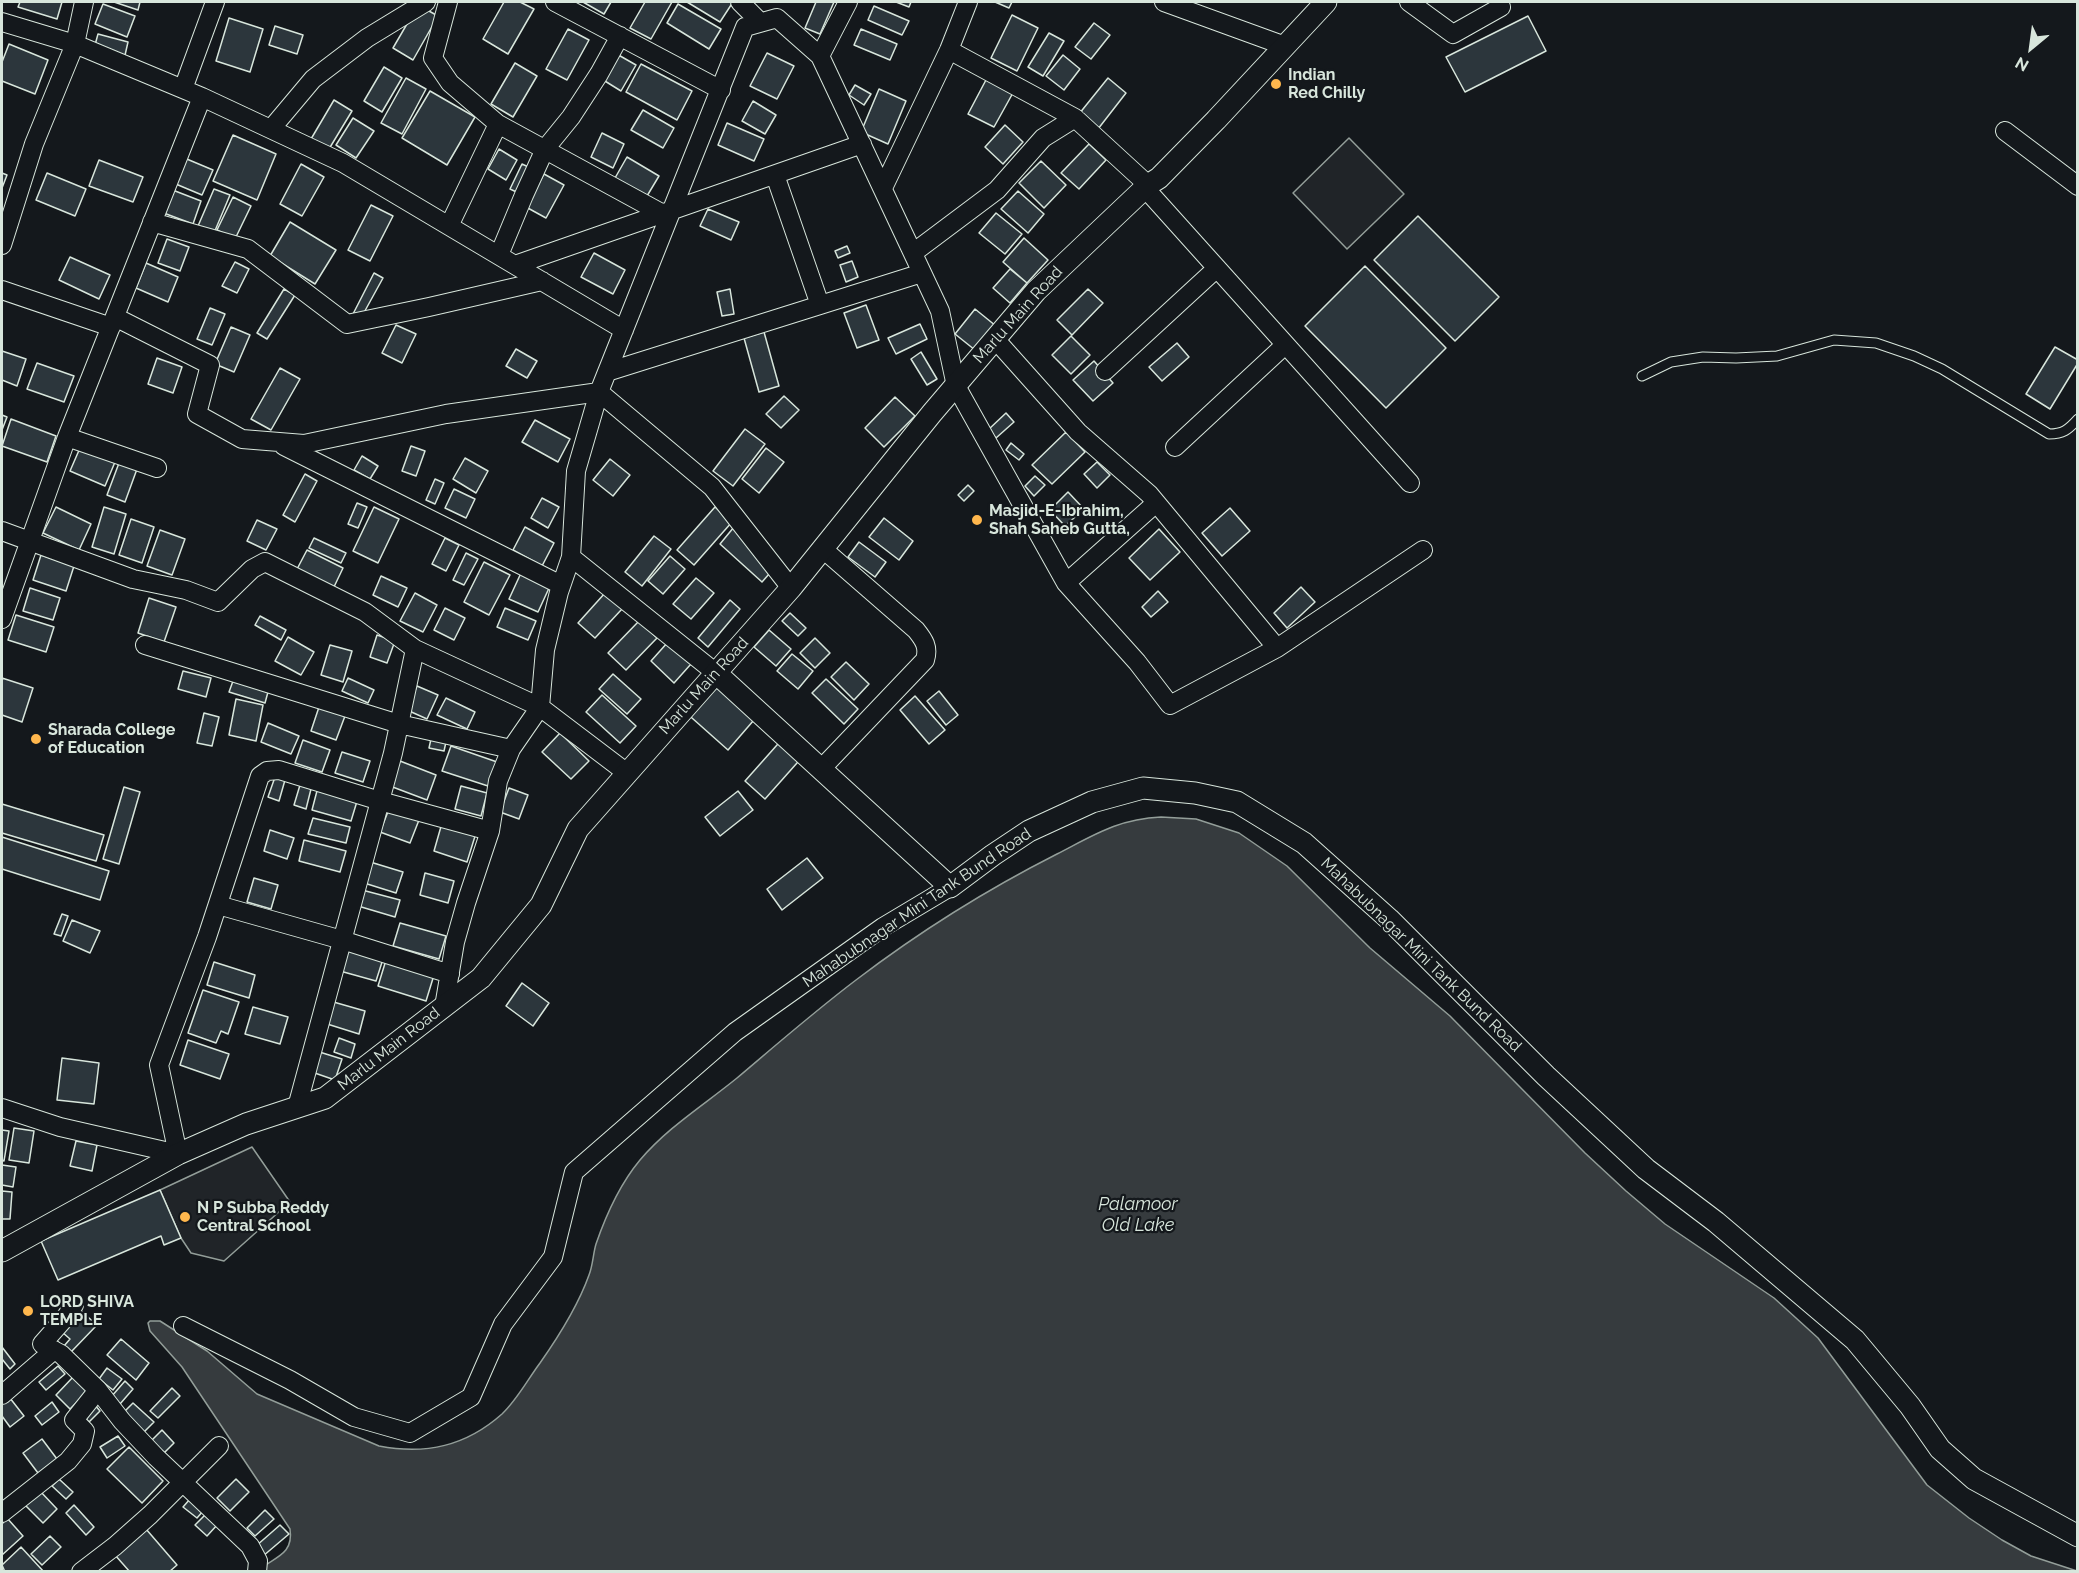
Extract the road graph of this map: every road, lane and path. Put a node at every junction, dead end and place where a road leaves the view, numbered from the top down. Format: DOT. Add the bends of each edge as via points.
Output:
graph roads {
  1 [pos="84,2"];
  2 [pos="215,2"];
  3 [pos="426,2"];
  4 [pos="448,2"];
  5 [pos="555,2"];
  6 [pos="740,2"];
  7 [pos="848,2"];
  8 [pos="968,2"];
  9 [pos="1164,2"];
  10 [pos="1326,2"];
  11 [pos="1409,2"];
  12 [pos="1501,7"];
  13 [pos="1308,11"];
  14 [pos="2,22"];
  15 [pos="760,22"];
  16 [pos="620,36"];
  17 [pos="75,44"];
  18 [pos="1285,46"];
  19 [pos="949,50"];
  20 [pos="820,56"];
  21 [pos="183,89"];
  22 [pos="721,90"];
  23 [pos="202,97"];
  24 [pos="1075,118"];
  25 [pos="498,124"];
  26 [pos="272,129"];
  27 [pos="2005,131"];
  28 [pos="862,144"];
  29 [pos="545,149"];
  30 [pos="775,175"];
  31 [pos="2078,186"];
  32 [pos="1146,187"];
  33 [pos="883,188"];
  34 [pos="668,212"];
  35 [pos="153,222"];
  36 [pos="449,226"];
  37 [pos="2,244"];
  38 [pos="913,253"];
  39 [pos="499,255"];
  40 [pos="515,265"];
  41 [pos="1216,268"];
  42 [pos="922,273"];
  43 [pos="542,281"];
  44 [pos="2,290"];
  45 [pos="820,305"];
  46 [pos="113,322"];
  47 [pos="624,330"];
  48 [pos="995,339"];
  49 [pos="1285,345"];
  50 [pos="1105,371"];
  51 [pos="607,372"];
  52 [pos="1642,376"];
  53 [pos="956,386"];
  54 [pos="598,392"];
  55 [pos="2078,419"];
  56 [pos="67,437"];
  57 [pos="276,441"];
  58 [pos="1175,447"];
  59 [pos="157,468"];
  60 [pos="1410,483"];
  61 [pos="1156,503"];
  62 [pos="2,531"];
  63 [pos="30,541"];
  64 [pos="823,549"];
  65 [pos="1423,550"];
  66 [pos="571,556"];
  67 [pos="1066,583"];
  68 [pos="561,585"];
  69 [pos="791,588"];
  70 [pos="2,619"];
  71 [pos="145,645"];
  72 [pos="1277,648"];
  73 [pos="415,649"];
  74 [pos="716,673"];
  75 [pos="540,707"];
  76 [pos="399,724"];
  77 [pos="511,748"];
  78 [pos="821,769"];
  79 [pos="627,773"];
  80 [pos="380,801"];
  81 [pos="490,831"];
  82 [pos="950,887"];
  83 [pos="218,905"];
  84 [pos="342,940"];
  85 [pos="450,974"];
  86 [pos="444,1007"];
  87 [pos="297,1107"];
  88 [pos="2,1108"];
  89 [pos="178,1154"];
  90 [pos="2,1251"];
  91 [pos="74,1305"];
  92 [pos="183,1326"];
  93 [pos="54,1350"];
  94 [pos="98,1390"];
  95 [pos="2,1395"];
  96 [pos="219,1446"];
  97 [pos="183,1484"];
  98 [pos="2,1513"];
  99 [pos="2078,1536"];
  100 [pos="81,1572"];
  101 [pos="256,1572"];
  1 -- 17 [label="street"];
  2 -- 21 [label="street"];
  3 -- 26 [label="street" via="367,38 313,79"];
  4 -- 25 [label="street" via="434,58 450,83"];
  5 -- 16 [label="street"];
  6 -- 15 [label="street"];
  7 -- 20 [label="street"];
  8 -- 19 [label="street"];
  9 -- 18 [label="street"];
  10 -- 13 [label="street, Marlu Main Road"];
  11 -- 12 [label="street" via="1453,34"];
  13 -- 18 [label="street, Marlu Main Road"];
  14 -- 17 [label="street"];
  15 -- 20 [label="street" via="777,18"];
  15 -- 22 [label="street" via="745,27"];
  16 -- 22 [label="street"];
  16 -- 29 [label="street" via="572,117"];
  17 -- 21 [label="street"];
  17 -- 37 [label="street" via="34,144"];
  18 -- 32 [label="street, Marlu Main Road" via="1192,145"];
  19 -- 24 [label="street"];
  19 -- 33 [label="street"];
  20 -- 28 [label="street"];
  21 -- 23 [label="street"];
  22 -- 34 [label="street"];
  23 -- 26 [label="street"];
  23 -- 35 [label="street"];
  24 -- 32 [label="street"];
  24 -- 38 [label="street" via="1043,138 997,190"];
  25 -- 29 [label="street"];
  25 -- 36 [label="street"];
  26 -- 36 [label="street" via="343,163"];
  27 -- 31 [label="street"];
  28 -- 30 [label="street"];
  28 -- 33 [label="street"];
  29 -- 34 [label="street"];
  29 -- 39 [label="street"];
  30 -- 34 [label="street"];
  30 -- 45 [label="street"];
  32 -- 41 [label="street"];
  32 -- 48 [label="street, Marlu Main Road" via="1036,291"];
  33 -- 38 [label="street"];
  34 -- 40 [label="street"];
  34 -- 47 [label="street"];
  35 -- 43 [label="street" via="248,249 347,324"];
  35 -- 46 [label="street"];
  36 -- 39 [label="street"];
  38 -- 42 [label="street"];
  39 -- 40 [label="street"];
  40 -- 43 [label="street"];
  41 -- 49 [label="street"];
  41 -- 50 [label="street"];
  42 -- 45 [label="street"];
  42 -- 53 [label="street" via="940,311"];
  43 -- 47 [label="street"];
  44 -- 46 [label="street"];
  45 -- 51 [label="street"];
  46 -- 56 [label="street"];
  46 -- 57 [label="street" via="210,365 197,414 242,439"];
  47 -- 51 [label="street"];
  48 -- 53 [label="street, Marlu Main Road"];
  48 -- 61 [label="street" via="1078,432"];
  49 -- 58 [label="street"];
  49 -- 60 [label="street"];
  51 -- 54 [label="street"];
  52 -- 55 [label="lane" via="1671,362 1703,357 1777,356 1834,340 1875,343 1942,369 2049,435 2068,430"];
  53 -- 64 [label="street, Marlu Main Road"];
  53 -- 67 [label="street"];
  54 -- 57 [label="street" via="446,414 304,444"];
  54 -- 66 [label="street" via="576,471"];
  54 -- 69 [label="street" via="712,487"];
  56 -- 59 [label="street"];
  56 -- 63 [label="street"];
  57 -- 68 [label="street"];
  61 -- 67 [label="street"];
  61 -- 72 [label="street"];
  62 -- 63 [label="street"];
  63 -- 70 [label="street"];
  63 -- 73 [label="street" via="133,579 186,590 218,602 265,561 365,612"];
  64 -- 69 [label="street, Marlu Main Road"];
  64 -- 78 [label="street" via="916,630 928,652 926,660"];
  65 -- 72 [label="street"];
  66 -- 68 [label="street"];
  66 -- 74 [label="street"];
  67 -- 72 [label="street" via="1170,705"];
  68 -- 75 [label="street" via="545,650"];
  69 -- 74 [label="street, Marlu Main Road"];
  71 -- 76 [label="street"];
  73 -- 75 [label="street"];
  73 -- 76 [label="street"];
  74 -- 78 [label="street"];
  74 -- 79 [label="street, Marlu Main Road"];
  75 -- 77 [label="street"];
  75 -- 79 [label="street"];
  76 -- 77 [label="street"];
  76 -- 80 [label="street"];
  77 -- 81 [label="street" via="498,781"];
  78 -- 82 [label="street"];
  79 -- 86 [label="street, Marlu Main Road" via="578,829 541,905 481,978"];
  80 -- 81 [label="street"];
  80 -- 83 [label="street" via="279,770 267,771 260,776"];
  80 -- 84 [label="street"];
  81 -- 85 [label="street" via="466,903"];
  82 -- 92 [label="street, Mahabubnagar Mini Tank Bund Road" via="883,927 735,1032 574,1172 553,1257 503,1324 471,1397 410,1433 354,1417"];
  82 -- 99 [label="street, Mahabubnagar Mini Tank Bund Road" via="1029,831 1092,802 1143,788 1236,802 1304,843 1389,919 1546,1076 1646,1169 1716,1222 1855,1340 1940,1449 1974,1479"];
  83 -- 84 [label="street"];
  83 -- 89 [label="street" via="159,1065"];
  84 -- 85 [label="street"];
  84 -- 87 [label="street"];
  85 -- 86 [label="street"];
  86 -- 87 [label="street, Marlu Main Road" via="325,1098"];
  87 -- 89 [label="street, Marlu Main Road"];
  88 -- 89 [label="street" via="60,1127"];
  89 -- 90 [label="street, Marlu Main Road"];
  91 -- 93 [label="street" via="42,1344"];
  93 -- 94 [label="street"];
  93 -- 95 [label="street"];
  94 -- 97 [label="street"];
  94 -- 98 [label="street" via="74,1420 85,1431 82,1444 68,1461"];
  96 -- 97 [label="street"];
  97 -- 100 [label="street"];
  97 -- 101 [label="street" via="250,1546 258,1561"];
}
